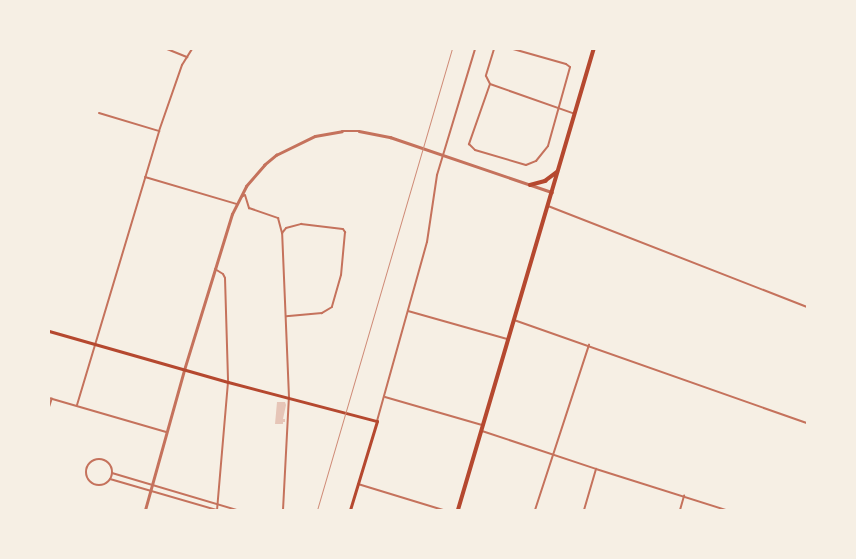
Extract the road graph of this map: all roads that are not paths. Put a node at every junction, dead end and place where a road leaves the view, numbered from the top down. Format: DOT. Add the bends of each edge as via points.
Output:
graph roads {
  1 [pos="167,49"];
  2 [pos="192,49"];
  3 [pos="475,49"];
  4 [pos="494,49"];
  5 [pos="513,49"];
  6 [pos="594,49"];
  7 [pos="187,57"];
  8 [pos="490,84"];
  9 [pos="559,109"];
  10 [pos="99,113"];
  11 [pos="575,114"];
  12 [pos="159,130"];
  13 [pos="444,156"];
  14 [pos="558,172"];
  15 [pos="145,177"];
  16 [pos="530,185"];
  17 [pos="552,192"];
  18 [pos="240,198"];
  19 [pos="236,204"];
  20 [pos="548,206"];
  21 [pos="282,233"];
  22 [pos="215,269"];
  23 [pos="807,307"];
  24 [pos="408,311"];
  25 [pos="286,316"];
  26 [pos="513,319"];
  27 [pos="49,331"];
  28 [pos="507,339"];
  29 [pos="95,344"];
  30 [pos="589,345"];
  31 [pos="184,370"];
  32 [pos="228,382"];
  33 [pos="289,397"];
  34 [pos="384,397"];
  35 [pos="50,398"];
  36 [pos="77,406"];
  37 [pos="49,408"];
  38 [pos="377,421"];
  39 [pos="807,423"];
  40 [pos="482,425"];
  41 [pos="481,431"];
  42 [pos="166,432"];
  43 [pos="552,455"];
  44 [pos="596,469"];
  45 [pos="112,473"];
  46 [pos="110,479"];
  47 [pos="153,484"];
  48 [pos="358,484"];
  49 [pos="151,491"];
  50 [pos="684,496"];
  51 [pos="219,505"];
  52 [pos="145,510"];
  53 [pos="217,510"];
  54 [pos="237,510"];
  55 [pos="283,510"];
  56 [pos="350,510"];
  57 [pos="443,510"];
  58 [pos="458,510"];
  59 [pos="535,510"];
  60 [pos="584,510"];
  61 [pos="680,510"];
  62 [pos="726,510"];
  1 -- 7 [label="street"];
  2 -- 7 [label="street"];
  3 -- 13 [label="street"];
  4 -- 8 [label="street" via="486,76"];
  5 -- 9 [label="street" via="569,66"];
  6 -- 11 [label="highway"];
  7 -- 12 [label="street"];
  8 -- 9 [label="street"];
  8 -- 9 [label="street" via="470,144 475,150 526,165 536,161 548,146"];
  9 -- 11 [label="street"];
  10 -- 12 [label="street"];
  11 -- 14 [label="highway"];
  12 -- 15 [label="street"];
  13 -- 16 [label="street"];
  13 -- 18 [label="street" via="377,134 359,131 328,133 300,142 276,155 253,176"];
  13 -- 24 [label="street" via="437,175 427,242"];
  14 -- 16 [label="highway" via="545,181"];
  14 -- 17 [label="highway"];
  15 -- 19 [label="street"];
  15 -- 29 [label="street"];
  16 -- 17 [label="street"];
  17 -- 20 [label="highway"];
  18 -- 19 [label="street"];
  18 -- 21 [label="street" via="245,195 249,208 278,218"];
  19 -- 22 [label="street"];
  20 -- 23 [label="street"];
  20 -- 26 [label="highway"];
  21 -- 25 [label="street"];
  21 -- 25 [label="street" via="286,228 301,224 339,227 345,232 341,275 332,308 322,313"];
  22 -- 31 [label="street"];
  22 -- 32 [label="street" via="225,278"];
  24 -- 28 [label="street"];
  24 -- 34 [label="street"];
  25 -- 33 [label="street"];
  26 -- 28 [label="highway"];
  26 -- 30 [label="street"];
  27 -- 29 [label="main road"];
  28 -- 40 [label="highway"];
  29 -- 31 [label="main road"];
  29 -- 36 [label="street"];
  30 -- 39 [label="street"];
  30 -- 43 [label="street"];
  31 -- 32 [label="main road"];
  31 -- 42 [label="street"];
  32 -- 33 [label="main road"];
  32 -- 51 [label="street"];
  33 -- 38 [label="main road"];
  33 -- 55 [label="street"];
  34 -- 38 [label="street"];
  34 -- 40 [label="street"];
  35 -- 36 [label="street"];
  35 -- 37 [label="street"];
  36 -- 42 [label="street"];
  38 -- 48 [label="main road"];
  40 -- 41 [label="highway"];
  41 -- 43 [label="street"];
  41 -- 58 [label="highway"];
  42 -- 47 [label="street"];
  43 -- 44 [label="street"];
  43 -- 59 [label="street"];
  44 -- 50 [label="street"];
  44 -- 60 [label="street"];
  45 -- 46 [label="street"];
  45 -- 46 [label="street" via="109,464 100,459 88,466 86,476 92,484 102,485"];
  45 -- 47 [label="street"];
  46 -- 49 [label="street"];
  47 -- 49 [label="street"];
  47 -- 51 [label="street"];
  48 -- 56 [label="main road"];
  48 -- 57 [label="street"];
  49 -- 52 [label="street"];
  49 -- 53 [label="street"];
  50 -- 61 [label="street"];
  50 -- 62 [label="street"];
  51 -- 53 [label="street"];
  51 -- 54 [label="street"];
}
